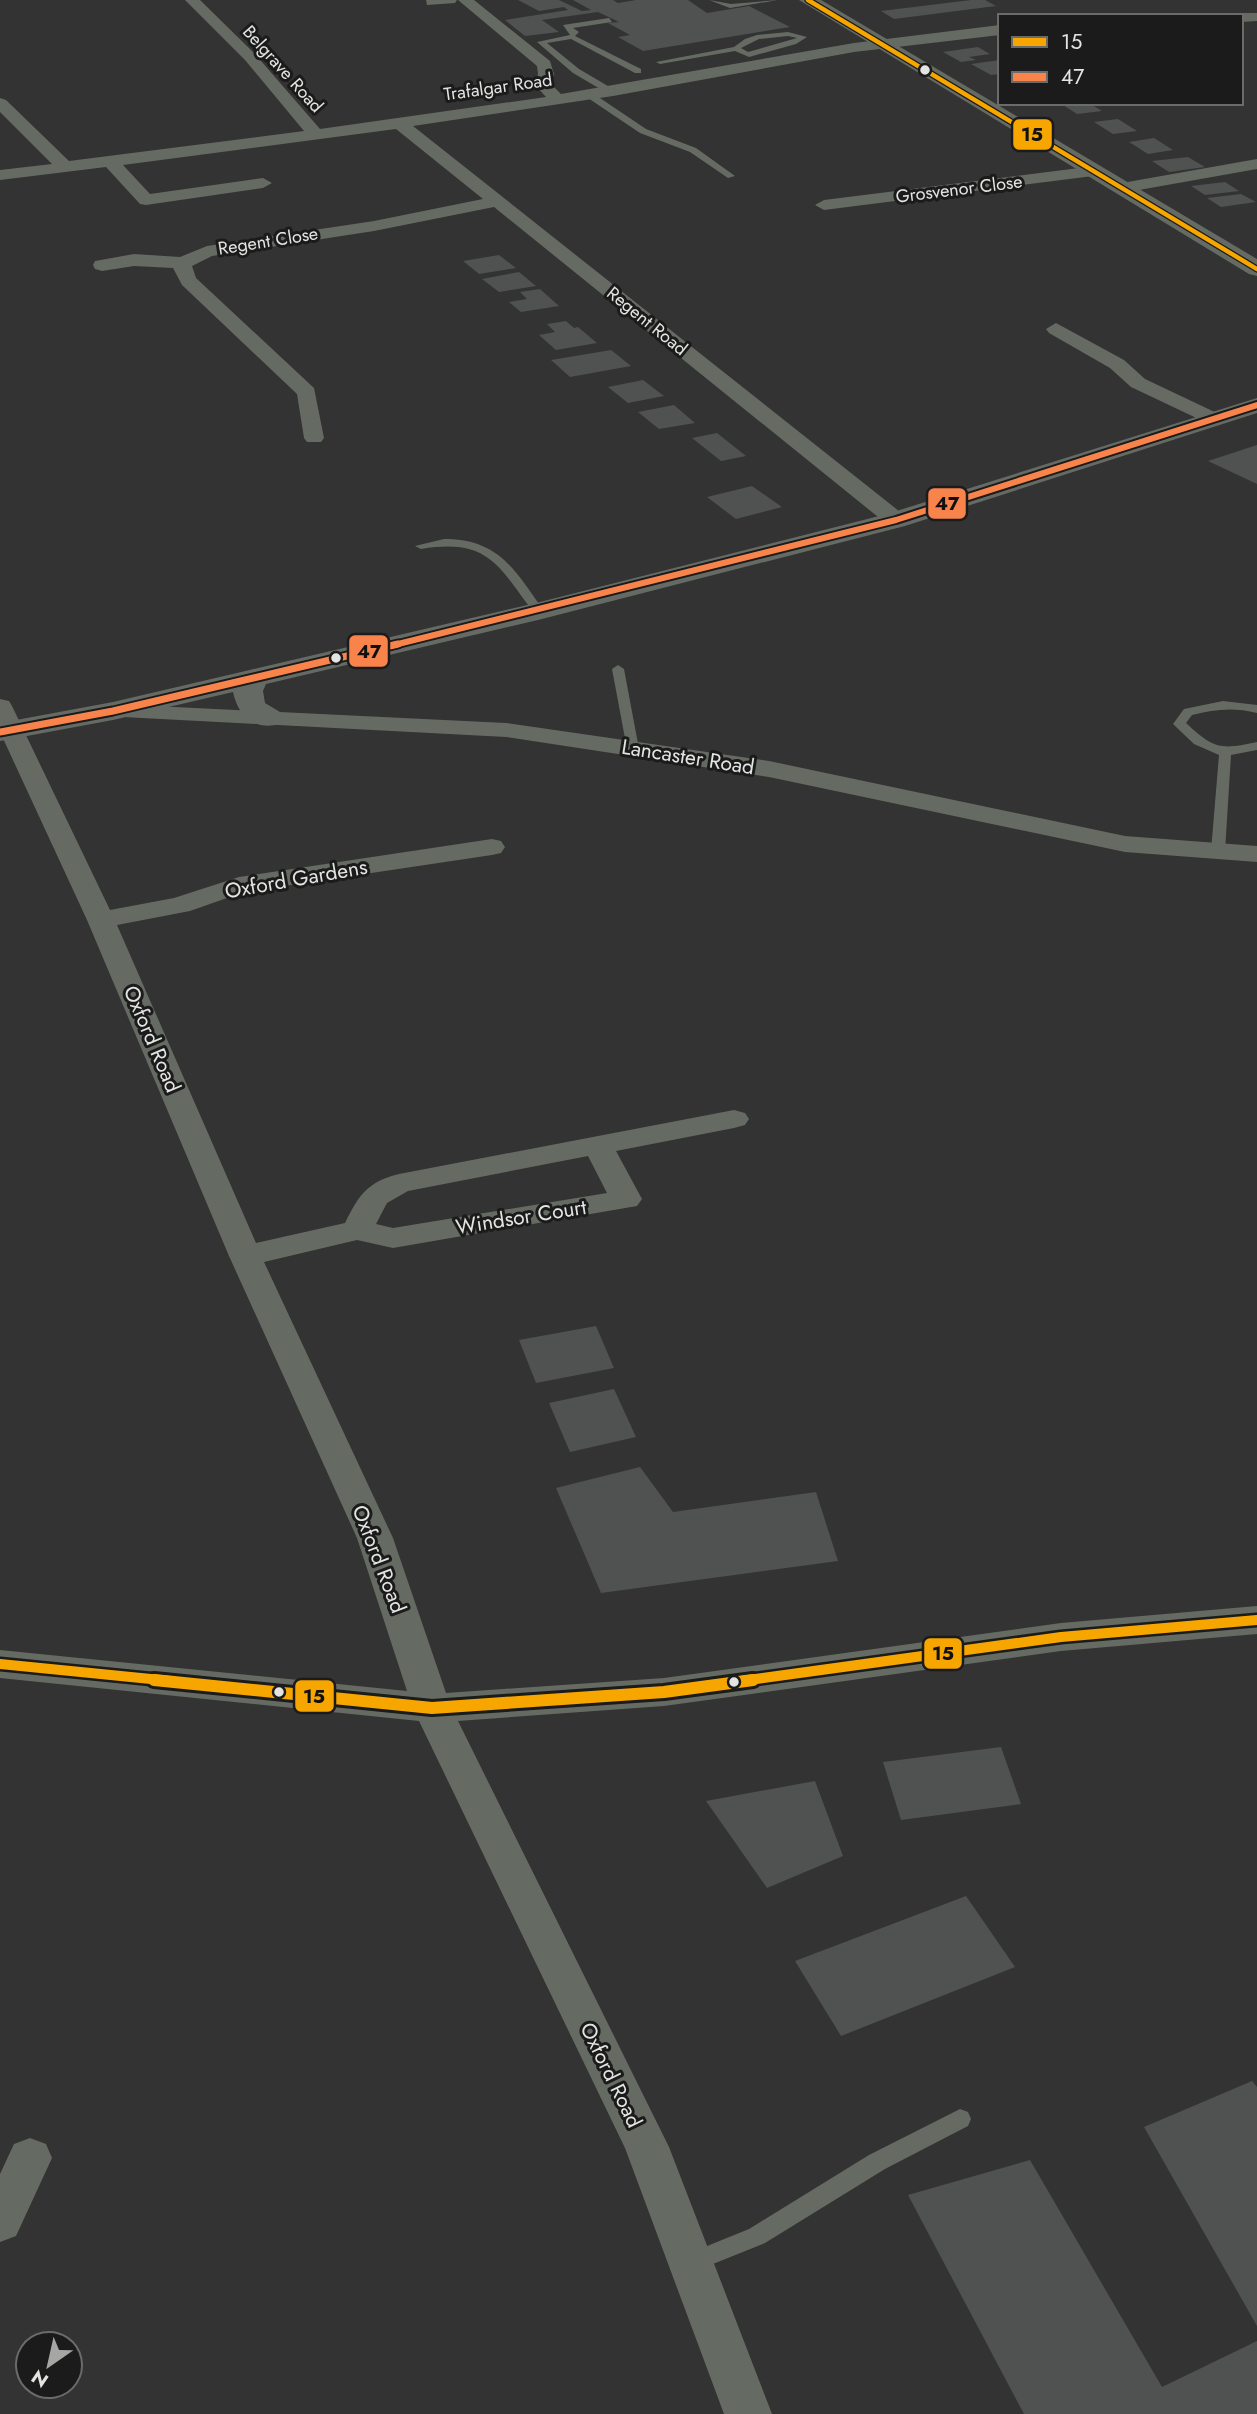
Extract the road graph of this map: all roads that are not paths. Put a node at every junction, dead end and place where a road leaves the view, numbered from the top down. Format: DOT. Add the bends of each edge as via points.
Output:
graph roads {
  1 [pos="192,0"];
  2 [pos="450,0"];
  3 [pos="465,0"];
  4 [pos="713,0"];
  5 [pos="775,0"];
  6 [pos="808,0"];
  7 [pos="432,2"];
  8 [pos="998,16"];
  9 [pos="609,20"];
  10 [pos="953,21"];
  11 [pos="998,30"];
  12 [pos="971,32"];
  13 [pos="887,36"];
  14 [pos="572,37"];
  15 [pos="736,49"];
  16 [pos="749,55"];
  17 [pos="660,62"];
  18 [pos="766,63"];
  19 [pos="638,71"];
  20 [pos="610,91"];
  21 [pos="588,94"];
  22 [pos="556,98"];
  23 [pos="0,103"];
  24 [pos="398,122"];
  25 [pos="316,134"];
  26 [pos="1255,158"];
  27 [pos="110,161"];
  28 [pos="65,167"];
  29 [pos="1094,172"];
  30 [pos="0,175"];
  31 [pos="731,176"];
  32 [pos="263,183"];
  33 [pos="1122,188"];
  34 [pos="498,201"];
  35 [pos="824,205"];
  36 [pos="183,263"];
  37 [pos="102,265"];
  38 [pos="1257,269"];
  39 [pos="1083,324"];
  40 [pos="1257,405"];
  41 [pos="1214,419"];
  42 [pos="314,438"];
  43 [pos="895,520"];
  44 [pos="421,546"];
  45 [pos="538,611"];
  46 [pos="618,670"];
  47 [pos="255,676"];
  48 [pos="1257,709"];
  49 [pos="113,712"];
  50 [pos="269,719"];
  51 [pos="4,723"];
  52 [pos="1257,746"];
  53 [pos="632,748"];
  54 [pos="1225,753"];
  55 [pos="492,847"];
  56 [pos="1218,851"];
  57 [pos="1257,853"];
  58 [pos="101,920"];
  59 [pos="734,1119"];
  60 [pos="597,1145"];
  61 [pos="357,1230"];
  62 [pos="245,1256"];
  63 [pos="1257,1620"];
  64 [pos="0,1664"];
  65 [pos="432,1708"];
  66 [pos="960,2119"];
  67 [pos="30,2158"];
  68 [pos="1,2217"];
  69 [pos="691,2263"];
  70 [pos="748,2414"];
  1 -- 25 [label="street, Belgrave Road" via="250,57"];
  2 -- 7 [label="street"];
  3 -- 22 [label="street" via="544,64 543,85"];
  4 -- 5 [label="lane" via="730,6"];
  6 -- 13 [label="street"];
  8 -- 10 [label="street"];
  9 -- 14 [label="lane" via="566,27 575,32"];
  10 -- 12 [label="street"];
  10 -- 13 [label="street"];
  11 -- 12 [label="street, Trafalgar Road"];
  12 -- 13 [label="street, Trafalgar Road"];
  13 -- 18 [label="street, Trafalgar Road"];
  13 -- 29 [label="street"];
  14 -- 19 [label="lane"];
  14 -- 20 [label="lane" via="541,41 576,71"];
  15 -- 16 [label="lane"];
  15 -- 16 [label="lane" via="744,41 776,35 803,37"];
  15 -- 17 [label="lane"];
  16 -- 18 [label="lane"];
  18 -- 20 [label="street, Trafalgar Road"];
  20 -- 21 [label="street, Trafalgar Road"];
  21 -- 22 [label="street, Trafalgar Road"];
  21 -- 31 [label="lane" via="643,131 694,150"];
  22 -- 24 [label="street, Trafalgar Road"];
  23 -- 28 [label="street"];
  24 -- 25 [label="street, Trafalgar Road"];
  24 -- 34 [label="street, Regent Road"];
  25 -- 27 [label="street, Trafalgar Road"];
  26 -- 33 [label="street"];
  27 -- 28 [label="street, Trafalgar Road"];
  27 -- 32 [label="street" via="146,200"];
  28 -- 30 [label="street, Trafalgar Road"];
  29 -- 33 [label="street"];
  29 -- 35 [label="street, Grosvenor Close"];
  33 -- 38 [label="street"];
  34 -- 36 [label="street, Regent Close" via="374,226 207,251"];
  34 -- 43 [label="street, Regent Road"];
  36 -- 37 [label="street" via="134,260"];
  36 -- 42 [label="street" via="189,281 307,392"];
  39 -- 41 [label="street" via="1050,330 1117,364 1138,383"];
  40 -- 41 [label="highway"];
  41 -- 43 [label="highway"];
  43 -- 45 [label="highway"];
  44 -- 45 [label="lane" via="454,540 485,548"];
  45 -- 47 [label="highway"];
  46 -- 53 [label="lane"];
  47 -- 49 [label="highway"];
  47 -- 50 [label="highway" via="248,691 251,707"];
  48 -- 54 [label="lane" via="1244,704 1188,712 1179,724 1198,741"];
  49 -- 50 [label="street, Lancaster Road"];
  49 -- 51 [label="highway"];
  50 -- 53 [label="street, Lancaster Road" via="506,730"];
  51 -- 58 [label="street, Oxford Road"];
  52 -- 54 [label="lane"];
  53 -- 56 [label="street, Lancaster Road" via="769,769 1125,844"];
  54 -- 56 [label="lane"];
  55 -- 58 [label="street, Oxford Gardens" via="239,885 180,905"];
  56 -- 57 [label="street, Lancaster Road"];
  58 -- 62 [label="street, Oxford Road"];
  59 -- 60 [label="street"];
  60 -- 61 [label="street" via="399,1183 374,1196"];
  60 -- 61 [label="street, Windsor Court" via="626,1199 393,1238"];
  61 -- 62 [label="street, Windsor Court"];
  62 -- 65 [label="street, Oxford Road" via="375,1538"];
  63 -- 65 [label="street" via="1061,1637 664,1692"];
  64 -- 65 [label="street"];
  65 -- 69 [label="street, Oxford Road" via="647,2147"];
  66 -- 69 [label="lane" via="877,2162 758,2236"];
  67 -- 68 [label="street"];
  69 -- 70 [label="street, Oxford Road"];
}
